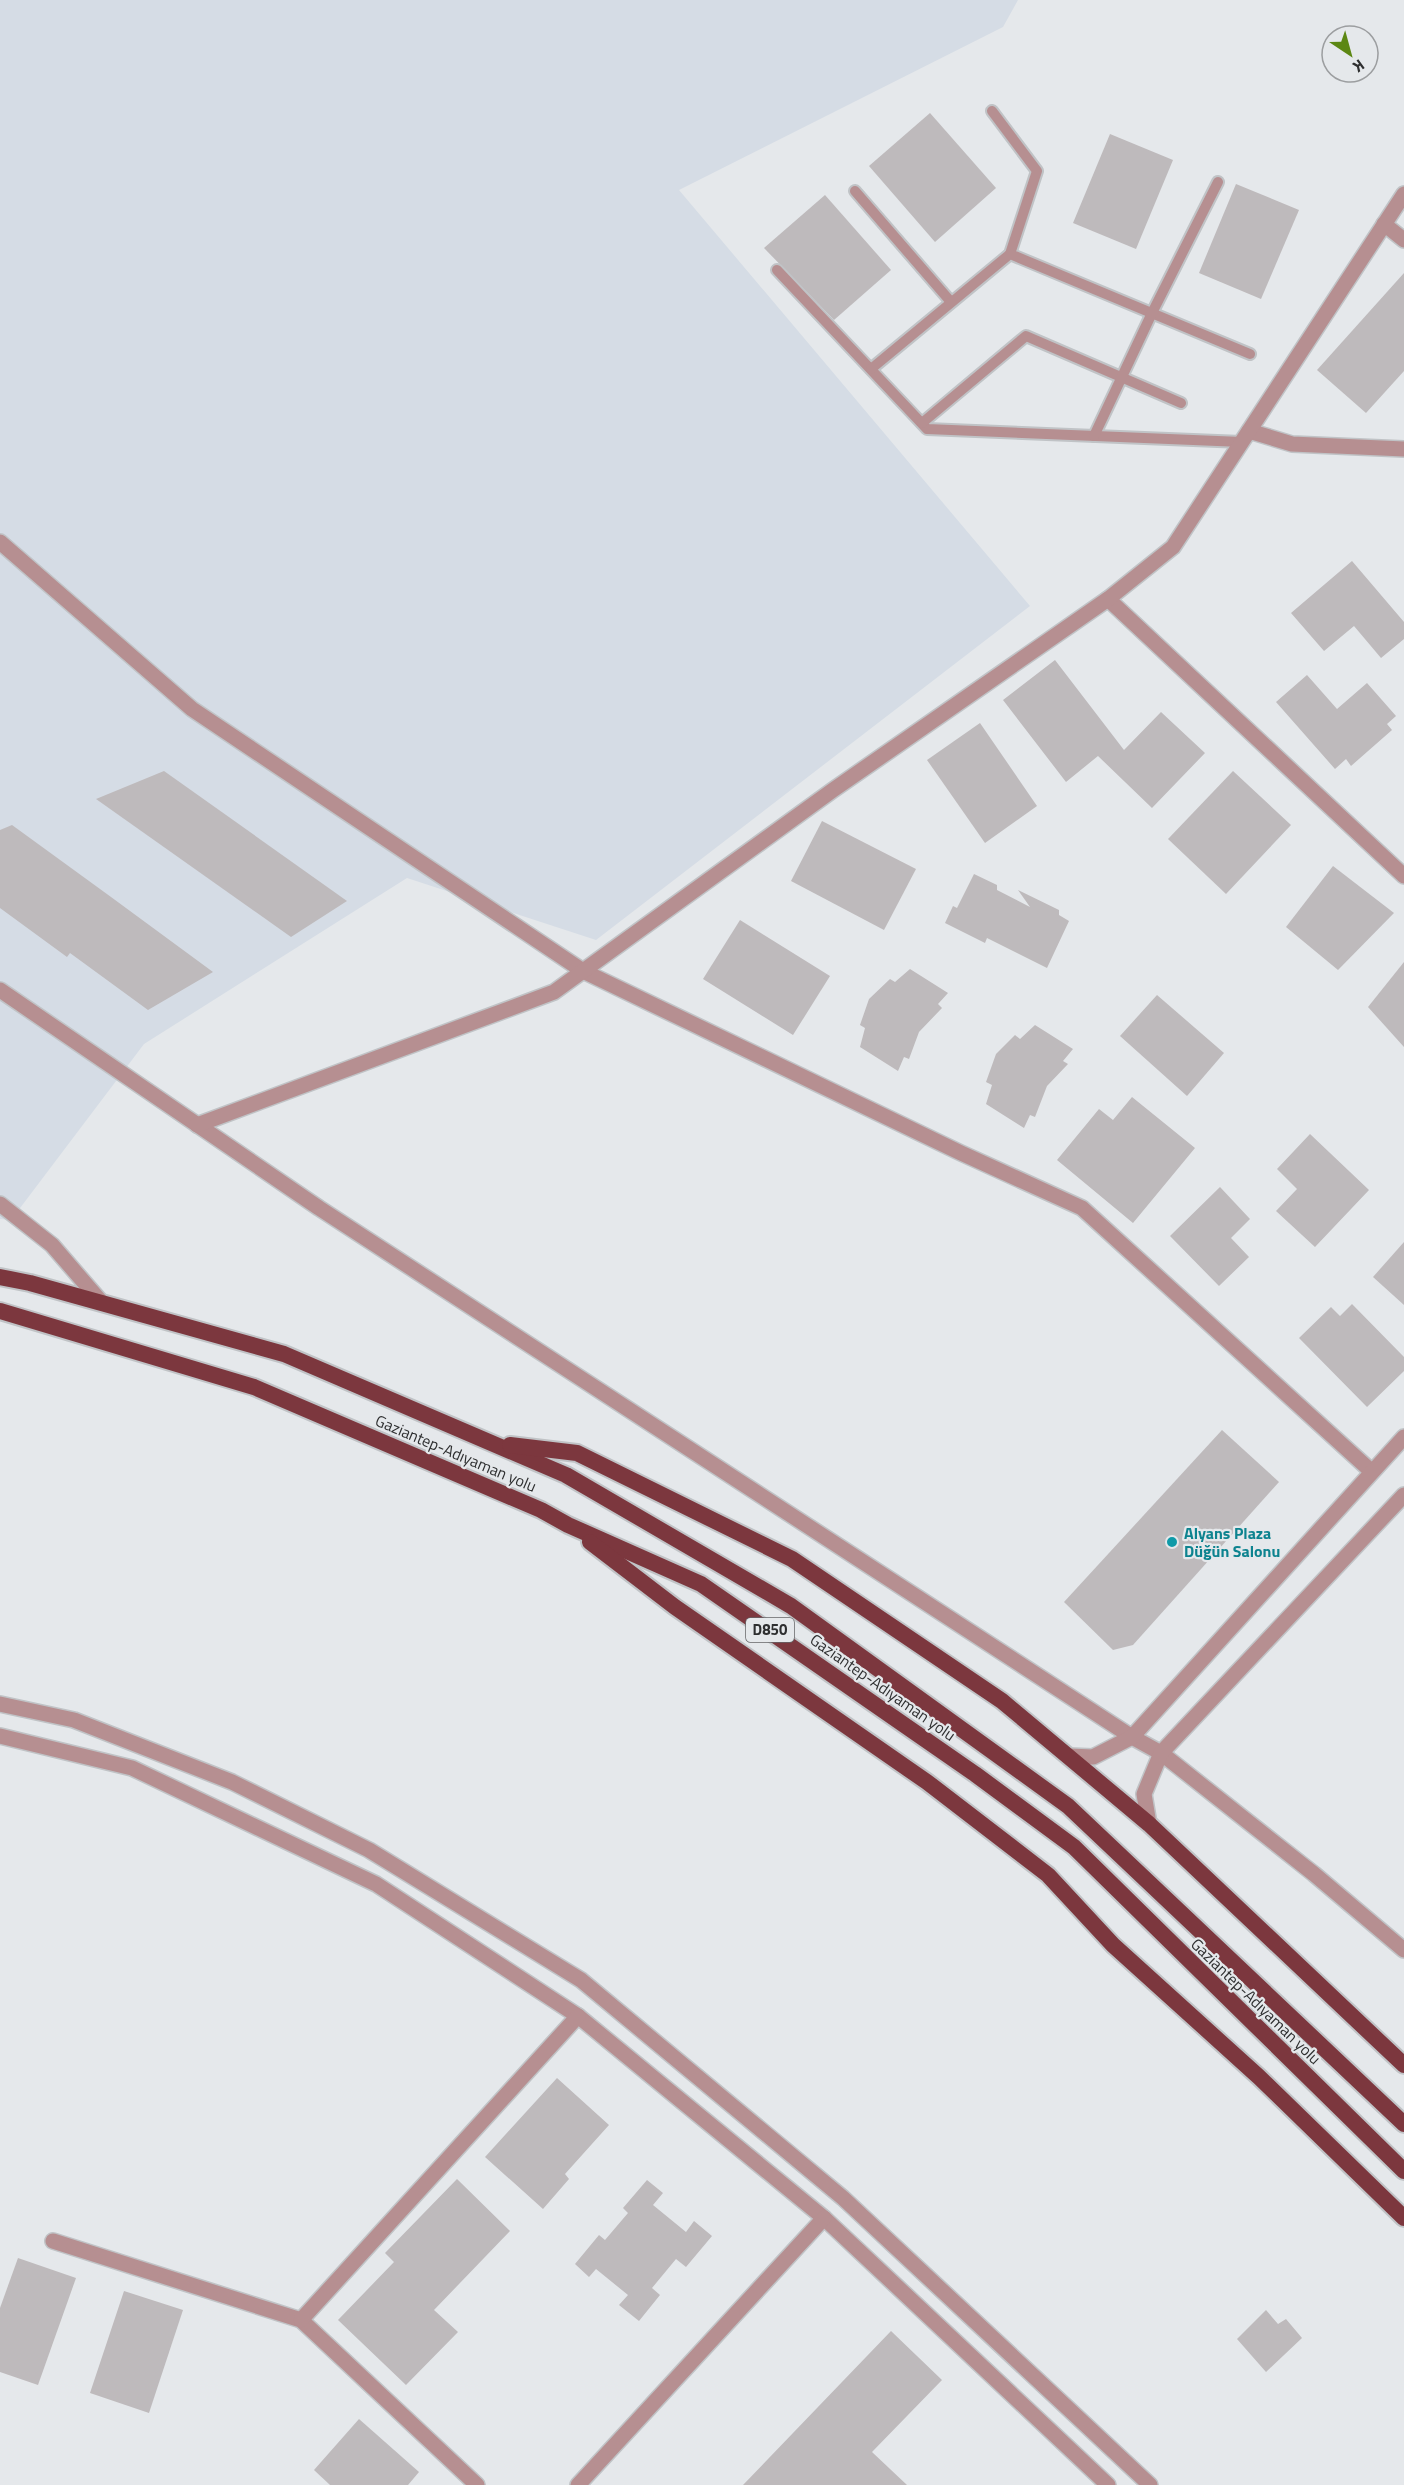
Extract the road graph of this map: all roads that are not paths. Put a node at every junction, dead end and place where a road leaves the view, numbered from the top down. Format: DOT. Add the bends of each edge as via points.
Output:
graph roads {
  1 [pos="992,111"];
  2 [pos="1218,183"];
  3 [pos="855,191"];
  4 [pos="1404,194"];
  5 [pos="1384,224"];
  6 [pos="1404,240"];
  7 [pos="1010,254"];
  8 [pos="777,270"];
  9 [pos="951,302"];
  10 [pos="1152,313"];
  11 [pos="1250,354"];
  12 [pos="871,369"];
  13 [pos="1121,377"];
  14 [pos="1180,403"];
  15 [pos="922,423"];
  16 [pos="1094,435"];
  17 [pos="1246,436"];
  18 [pos="1404,449"];
  19 [pos="0,543"];
  20 [pos="1108,599"];
  21 [pos="1404,876"];
  22 [pos="583,971"];
  23 [pos="0,990"];
  24 [pos="197,1125"];
  25 [pos="0,1204"];
  26 [pos="0,1277"];
  27 [pos="102,1303"];
  28 [pos="0,1311"];
  29 [pos="1404,1437"];
  30 [pos="490,1442"];
  31 [pos="1371,1471"];
  32 [pos="1404,1495"];
  33 [pos="568,1525"];
  34 [pos="0,1704"];
  35 [pos="0,1736"];
  36 [pos="1131,1737"];
  37 [pos="1161,1752"];
  38 [pos="1069,1756"];
  39 [pos="1149,1824"];
  40 [pos="1404,1950"];
  41 [pos="578,2016"];
  42 [pos="1404,2065"];
  43 [pos="1404,2124"];
  44 [pos="1404,2171"];
  45 [pos="1404,2217"];
  46 [pos="824,2218"];
  47 [pos="53,2241"];
  48 [pos="301,2320"];
  49 [pos="477,2485"];
  50 [pos="578,2485"];
  51 [pos="1108,2485"];
  52 [pos="1150,2485"];
  1 -- 7 [label="lane" via="1037,171"];
  2 -- 10 [label="lane"];
  3 -- 9 [label="lane"];
  4 -- 5 [label="street"];
  5 -- 6 [label="street"];
  5 -- 17 [label="street"];
  7 -- 9 [label="lane"];
  7 -- 10 [label="lane"];
  8 -- 12 [label="lane"];
  9 -- 12 [label="lane"];
  10 -- 11 [label="lane"];
  10 -- 13 [label="lane"];
  12 -- 15 [label="lane"];
  13 -- 14 [label="lane"];
  13 -- 15 [label="lane" via="1026,336"];
  13 -- 16 [label="lane"];
  15 -- 16 [label="lane" via="927,429"];
  16 -- 17 [label="lane"];
  17 -- 18 [label="street" via="1292,444"];
  17 -- 20 [label="street" via="1173,547"];
  19 -- 22 [label="street" via="192,709"];
  20 -- 21 [label="street"];
  20 -- 22 [label="street" via="833,790"];
  22 -- 24 [label="street" via="554,992"];
  22 -- 31 [label="street" via="961,1154 1083,1208"];
  23 -- 24 [label="street"];
  24 -- 36 [label="street"];
  25 -- 27 [label="street" via="52,1245"];
  26 -- 27 [label="highway, Gaziantep-Adıyaman yolu / D850"];
  27 -- 30 [label="highway, Gaziantep-Adıyaman yolu / D850" via="284,1354"];
  28 -- 33 [label="highway, Gaziantep-Adıyaman yolu / D850" via="254,1387 541,1509"];
  29 -- 31 [label="street"];
  30 -- 38 [label="highway" via="577,1453 792,1559 1002,1701"];
  30 -- 43 [label="highway, Gaziantep-Adıyaman yolu / D850" via="567,1475 791,1606 1059,1800"];
  31 -- 36 [label="street"];
  32 -- 37 [label="street"];
  33 -- 44 [label="highway, Gaziantep-Adıyaman yolu / D850" via="701,1584 1074,1847"];
  33 -- 45 [label="highway" via="675,1607 927,1782 1048,1875 1113,1945 1259,2077"];
  34 -- 52 [label="street" via="74,1720 232,1782 369,1850 581,1980 843,2198"];
  35 -- 41 [label="street" via="132,1768 376,1884"];
  36 -- 37 [label="street"];
  36 -- 38 [label="street" via="1093,1757"];
  37 -- 39 [label="street" via="1143,1794"];
  37 -- 40 [label="street"];
  38 -- 39 [label="highway"];
  39 -- 42 [label="highway"];
  41 -- 46 [label="street"];
  41 -- 48 [label="street"];
  46 -- 50 [label="street"];
  46 -- 51 [label="street"];
  47 -- 48 [label="street"];
  48 -- 49 [label="street"];
}
